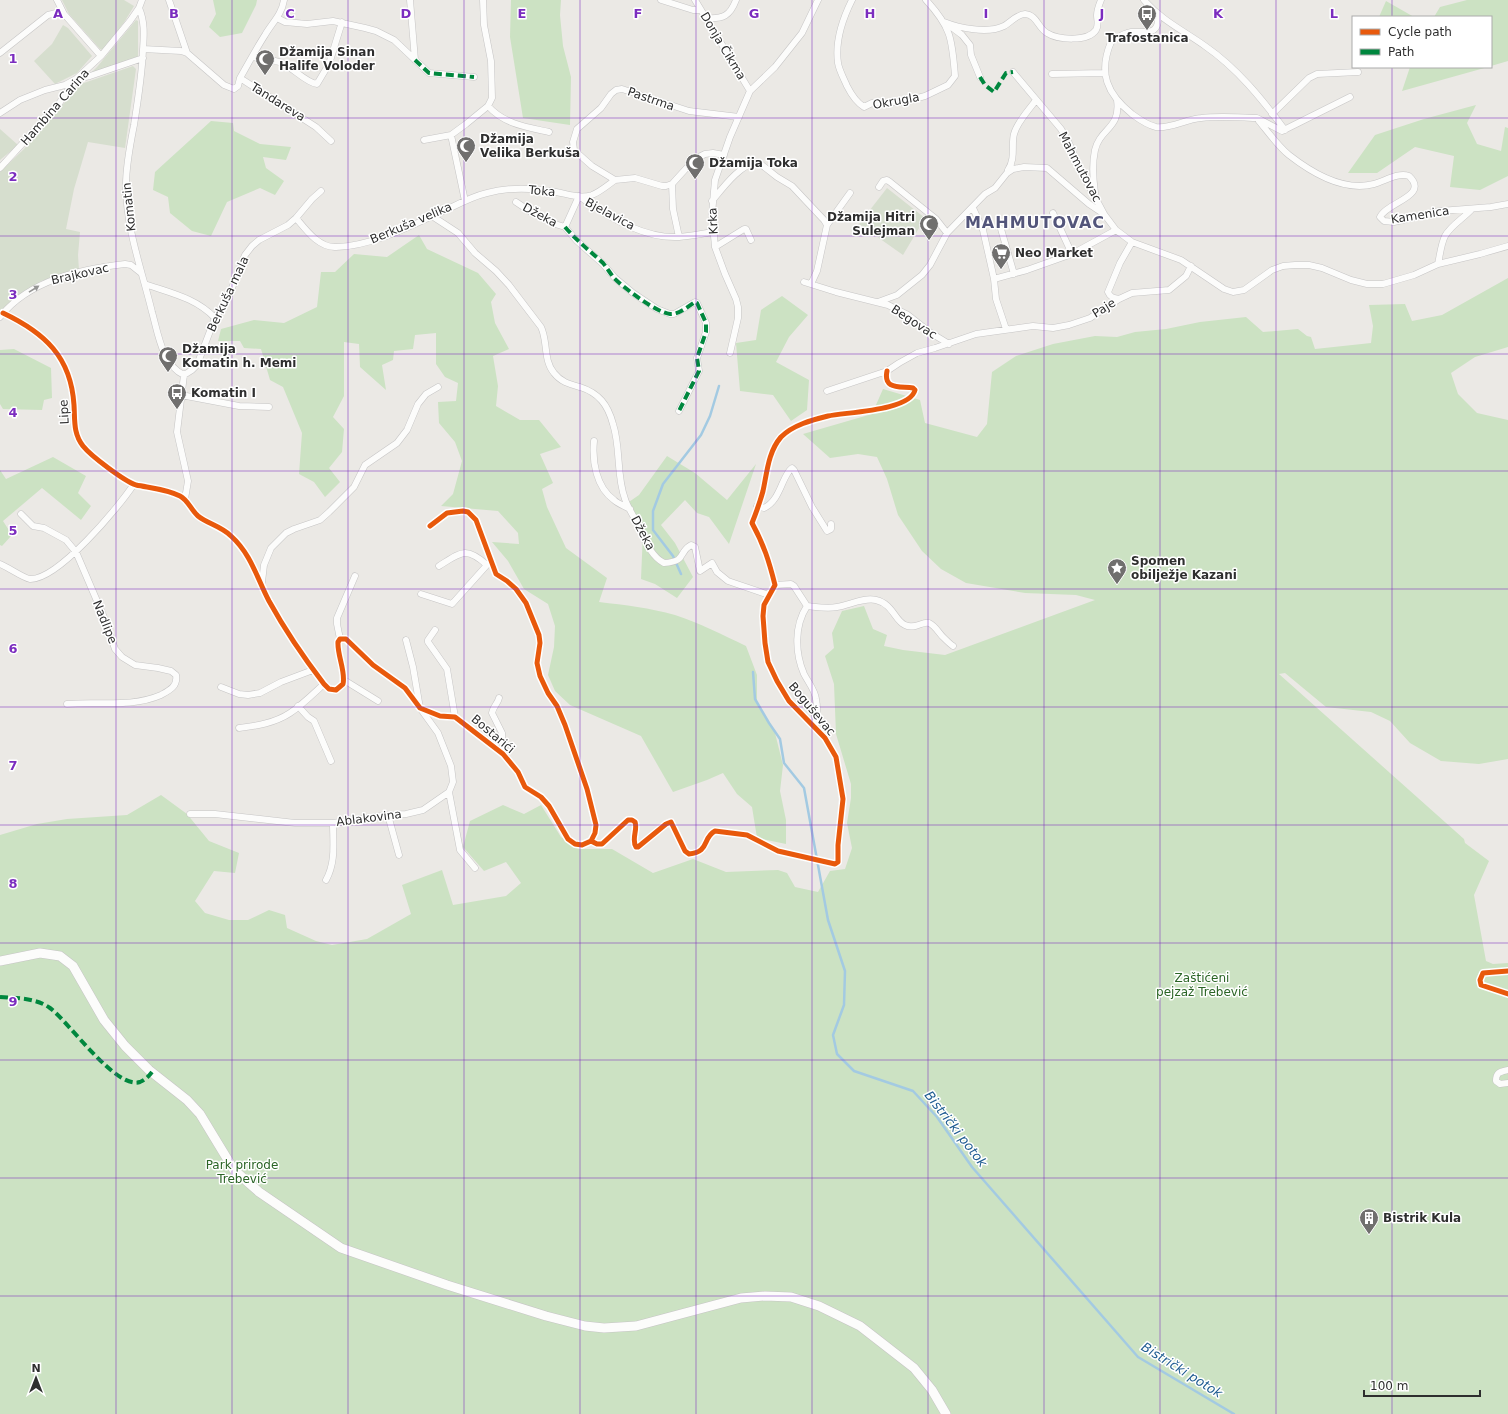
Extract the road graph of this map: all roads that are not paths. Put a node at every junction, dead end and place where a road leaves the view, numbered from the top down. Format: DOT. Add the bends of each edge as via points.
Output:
graph roads {
  1 [pos="57,0"];
  2 [pos="142,0"];
  3 [pos="169,0"];
  4 [pos="284,0"];
  5 [pos="410,0"];
  6 [pos="482,0"];
  7 [pos="661,0"];
  8 [pos="696,0"];
  9 [pos="736,0"];
  10 [pos="818,0"];
  11 [pos="852,0"];
  12 [pos="926,0"];
  13 [pos="1100,0"];
  14 [pos="1144,0"];
  15 [pos="139,8"];
  16 [pos="701,10"];
  17 [pos="64,14"];
  18 [pos="1158,14"];
  19 [pos="277,18"];
  20 [pos="707,18"];
  21 [pos="342,22"];
  22 [pos="944,22"];
  23 [pos="143,48"];
  24 [pos="0,53"];
  25 [pos="187,53"];
  26 [pos="101,56"];
  27 [pos="253,57"];
  28 [pos="143,58"];
  29 [pos="415,60"];
  30 [pos="1013,72"];
  31 [pos="1358,72"];
  32 [pos="1105,73"];
  33 [pos="1052,74"];
  34 [pos="474,77"];
  35 [pos="980,77"];
  36 [pos="240,78"];
  37 [pos="76,79"];
  38 [pos="750,91"];
  39 [pos="1350,97"];
  40 [pos="1036,100"];
  41 [pos="1117,100"];
  42 [pos="488,106"];
  43 [pos="0,113"];
  44 [pos="1272,114"];
  45 [pos="739,116"];
  46 [pos="1257,118"];
  47 [pos="1284,130"];
  48 [pos="549,132"];
  49 [pos="451,135"];
  50 [pos="330,140"];
  51 [pos="424,140"];
  52 [pos="724,155"];
  53 [pos="0,168"];
  54 [pos="1006,173"];
  55 [pos="615,180"];
  56 [pos="672,184"];
  57 [pos="879,187"];
  58 [pos="321,191"];
  59 [pos="850,193"];
  60 [pos="579,196"];
  61 [pos="1095,196"];
  62 [pos="465,201"];
  63 [pos="712,201"];
  64 [pos="516,202"];
  65 [pos="1508,204"];
  66 [pos="973,208"];
  67 [pos="1472,209"];
  68 [pos="1053,213"];
  69 [pos="1104,214"];
  70 [pos="432,216"];
  71 [pos="296,218"];
  72 [pos="827,225"];
  73 [pos="565,227"];
  74 [pos="1001,229"];
  75 [pos="1116,230"];
  76 [pos="713,232"];
  77 [pos="947,233"];
  78 [pos="679,237"];
  79 [pos="751,240"];
  80 [pos="1132,242"];
  81 [pos="1508,246"];
  82 [pos="715,247"];
  83 [pos="1072,254"];
  84 [pos="1438,264"];
  85 [pos="1192,266"];
  86 [pos="1014,274"];
  87 [pos="143,277"];
  88 [pos="994,279"];
  89 [pos="804,282"];
  90 [pos="145,284"];
  91 [pos="811,284"];
  92 [pos="1119,299"];
  93 [pos="878,302"];
  94 [pos="2,315"];
  95 [pos="215,318"];
  96 [pos="1006,329"];
  97 [pos="949,344"];
  98 [pos="730,353"];
  99 [pos="887,371"];
  100 [pos="184,375"];
  101 [pos="438,387"];
  102 [pos="827,391"];
  103 [pos="181,395"];
  104 [pos="269,406"];
  105 [pos="679,411"];
  106 [pos="594,441"];
  107 [pos="134,484"];
  108 [pos="186,499"];
  109 [pos="757,506"];
  110 [pos="630,509"];
  111 [pos="21,514"];
  112 [pos="831,524"];
  113 [pos="430,526"];
  114 [pos="76,552"];
  115 [pos="489,563"];
  116 [pos="0,564"];
  117 [pos="439,566"];
  118 [pos="354,576"];
  119 [pos="262,584"];
  120 [pos="775,585"];
  121 [pos="421,594"];
  122 [pos="769,596"];
  123 [pos="807,606"];
  124 [pos="435,630"];
  125 [pos="340,639"];
  126 [pos="406,640"];
  127 [pos="953,646"];
  128 [pos="313,670"];
  129 [pos="344,680"];
  130 [pos="324,684"];
  131 [pos="221,687"];
  132 [pos="499,698"];
  133 [pos="378,700"];
  134 [pos="67,704"];
  135 [pos="298,706"];
  136 [pos="420,708"];
  137 [pos="454,717"];
  138 [pos="815,727"];
  139 [pos="239,728"];
  140 [pos="503,754"];
  141 [pos="331,761"];
  142 [pos="449,792"];
  143 [pos="190,814"];
  144 [pos="388,815"];
  145 [pos="333,823"];
  146 [pos="662,828"];
  147 [pos="592,841"];
  148 [pos="399,855"];
  149 [pos="475,868"];
  150 [pos="326,880"];
  151 [pos="0,961"];
  152 [pos="1508,971"];
  153 [pos="1508,994"];
  154 [pos="1508,1070"];
  155 [pos="1508,1083"];
  156 [pos="946,1414"];
  1 -- 17 [label="street"];
  2 -- 15 [label="street, Hambina Carina"];
  3 -- 25 [label="street"];
  4 -- 19 [label="street"];
  5 -- 29 [label="street"];
  6 -- 42 [label="street" via="492,79 492,98"];
  7 -- 16 [label="street"];
  8 -- 16 [label="street, Donja Čikma"];
  9 -- 20 [label="street" via="726,16 719,19"];
  10 -- 38 [label="street" via="802,33 775,67"];
  11 -- 22 [label="street, Okrugla" via="846,12 839,41 838,64 849,90 864,107 879,102 908,101 926,96 948,85 955,76 950,37"];
  12 -- 22 [label="street, Okrugla"];
  13 -- 22 [label="street" via="1096,30 1078,39 1048,34 1032,16 1026,14 996,29 965,27"];
  14 -- 18 [label="street"];
  15 -- 23 [label="street, Komatin" via="144,24"];
  15 -- 26 [label="street, Hambina Carina"];
  16 -- 20 [label="street, Donja Čikma"];
  17 -- 24 [label="street" via="48,15"];
  17 -- 26 [label="street"];
  18 -- 32 [label="street" via="1159,22 1153,31 1142,34 1130,32 1110,42"];
  18 -- 44 [label="street" via="1231,66"];
  19 -- 21 [label="street" via="295,23"];
  19 -- 27 [label="street"];
  20 -- 38 [label="street, Donja Čikma"];
  21 -- 27 [label="street" via="329,64 317,84 284,64"];
  21 -- 29 [label="street" via="376,31 394,40"];
  22 -- 35 [label="street" via="962,35 970,45 971,55"];
  23 -- 25 [label="street"];
  23 -- 28 [label="street, Komatin"];
  25 -- 36 [label="street, Tandareva" via="224,85 234,89 238,86"];
  26 -- 37 [label="street, Hambina Carina"];
  27 -- 36 [label="street"];
  28 -- 37 [label="street"];
  28 -- 87 [label="street, Komatin" via="126,184 128,214"];
  29 -- 34 [label="street" via="429,73"];
  30 -- 40 [label="street, Mahmutovac"];
  31 -- 44 [label="street" via="1317,74 1302,83"];
  32 -- 33 [label="street"];
  32 -- 41 [label="street" via="1108,85"];
  36 -- 50 [label="street, Tandareva" via="316,126"];
  37 -- 43 [label="street" via="20,100"];
  37 -- 53 [label="street, Hambina Carina" via="58,105"];
  38 -- 45 [label="street, Krka"];
  39 -- 47 [label="street"];
  40 -- 54 [label="street" via="1014,132 1011,166"];
  40 -- 61 [label="street, Mahmutovac" via="1061,129"];
  41 -- 46 [label="street" via="1143,122 1157,127 1200,118"];
  41 -- 61 [label="street" via="1117,117 1100,138 1095,149"];
  42 -- 48 [label="street" via="508,121"];
  42 -- 49 [label="street"];
  44 -- 47 [label="street"];
  45 -- 52 [label="street, Krka"];
  45 -- 55 [label="street, Pastrma" via="689,111 622,89 616,90 601,108 577,129 573,142 574,150 592,166"];
  46 -- 47 [label="street" via="1279,130"];
  46 -- 67 [label="street, Kamenica" via="1288,155 1310,170 1345,185 1374,184 1400,175 1409,176 1414,182 1414,191 1384,211 1380,216 1384,220 1394,222 1440,211"];
  49 -- 51 [label="street"];
  49 -- 62 [label="street"];
  52 -- 56 [label="street" via="713,153 699,157"];
  52 -- 63 [label="street, Krka" via="715,180"];
  54 -- 66 [label="street" via="995,188 985,194"];
  54 -- 69 [label="street" via="1024,167 1047,168"];
  55 -- 56 [label="street, Toka" via="636,178 662,186"];
  55 -- 60 [label="street, Toka" via="592,195"];
  56 -- 78 [label="street" via="673,209"];
  57 -- 77 [label="street" via="883,181 890,182 936,219"];
  58 -- 71 [label="street, Berkuša mala"];
  59 -- 72 [label="street"];
  60 -- 62 [label="street, Toka" via="533,189 508,189"];
  60 -- 73 [label="street, Džeka"];
  60 -- 78 [label="street, Bjelavica" via="628,225 666,236"];
  61 -- 69 [label="street, Mahmutovac"];
  62 -- 70 [label="street, Berkuša velika"];
  63 -- 72 [label="street" via="729,182 753,162 758,162 792,186"];
  63 -- 76 [label="street, Krka"];
  64 -- 73 [label="street, Džeka" via="531,212"];
  65 -- 67 [label="street, Kamenica"];
  66 -- 77 [label="street"];
  66 -- 88 [label="street" via="983,230"];
  67 -- 84 [label="street" via="1445,236"];
  68 -- 83 [label="street"];
  69 -- 75 [label="street, Mahmutovac"];
  70 -- 71 [label="street, Berkuša velika" via="362,244 335,248 316,240"];
  70 -- 110 [label="street, Džeka" via="458,233 474,253 496,271 518,296 543,331 549,366 553,373 565,383 596,394 608,409 619,450 625,500"];
  71 -- 95 [label="street, Berkuša mala" via="252,246 245,255 228,298"];
  72 -- 91 [label="street" via="817,271"];
  73 -- 105 [label="street, Džeka" via="615,278 657,309 674,314 697,303 706,323 706,332 698,358 699,371"];
  74 -- 86 [label="street"];
  75 -- 80 [label="street, Mahmutovac"];
  75 -- 83 [label="street"];
  76 -- 78 [label="street, Bjelavica"];
  76 -- 82 [label="street, Krka"];
  77 -- 93 [label="street" via="922,275 897,295"];
  79 -- 82 [label="street" via="744,229"];
  80 -- 85 [label="street, Mahmutovac"];
  80 -- 92 [label="street" via="1108,292 1109,296"];
  81 -- 84 [label="street, Mahmutovac"];
  82 -- 98 [label="street, Krka" via="738,307"];
  83 -- 86 [label="street"];
  84 -- 85 [label="street, Mahmutovac" via="1414,275 1383,284 1351,280 1309,265 1283,266 1272,270 1244,290 1233,292 1224,289"];
  85 -- 92 [label="street, Paje" via="1186,276 1169,290 1132,293"];
  86 -- 88 [label="street"];
  87 -- 90 [label="street, Komatin"];
  94 -- 87 [label="street, Brajkovac, one-way" via="24,295 46,281 125,264 137,269"];
  88 -- 96 [label="street" via="996,299"];
  89 -- 91 [label="street, Begovac"];
  90 -- 95 [label="street" via="184,296 205,308"];
  90 -- 100 [label="street, Komatin" via="166,356 177,372"];
  91 -- 93 [label="street, Begovac"];
  92 -- 96 [label="street, Paje" via="1090,318 1069,325"];
  93 -- 97 [label="street, Begovac" via="899,310"];
  94 -- 107 [label="street, Lipe" via="15,319 41,335 62,359 73,388 75,429 78,438 102,464"];
  95 -- 100 [label="street, Berkuša mala" via="198,365"];
  96 -- 97 [label="street, Paje" via="976,334"];
  97 -- 99 [label="street, Paje" via="917,353"];
  99 -- 102 [label="street, Paje"];
  99 -- 109 [label="street" via="888,383 896,387 913,388 913,396 883,408 827,416 794,428 781,438 772,452 761,500"];
  100 -- 103 [label="street"];
  101 -- 119 [label="street" via="426,394 418,404 407,430 397,443 365,465 354,487 329,512 320,520 286,533 271,548 264,565"];
  103 -- 104 [label="street" via="239,406"];
  103 -- 108 [label="street" via="177,432 188,481"];
  106 -- 110 [label="street" via="594,460 603,489 614,500"];
  107 -- 108 [label="street, Lipe" via="166,491"];
  107 -- 114 [label="street" via="124,499"];
  108 -- 119 [label="street" via="198,515 223,528 232,537 251,560"];
  109 -- 112 [label="street" via="764,508 770,504 792,468 827,531 831,529"];
  109 -- 120 [label="street" via="752,523 767,553"];
  110 -- 122 [label="street, Džeka" via="649,548 664,563 676,562 691,545 695,547 700,571 712,563 717,572 728,581"];
  111 -- 114 [label="street" via="33,526 44,528 66,540"];
  113 -- 115 [label="street" via="447,513 468,512 476,520"];
  114 -- 116 [label="street" via="47,574 37,578 25,578"];
  114 -- 134 [label="street, Nadlipe" via="115,649 135,665 171,671 176,675 176,684 171,690 138,702"];
  115 -- 117 [label="street" via="475,555 464,553"];
  115 -- 121 [label="street" via="452,604"];
  115 -- 147 [label="street" via="496,574 516,589 537,629 540,643 537,663 540,676 557,706 583,775 596,825"];
  118 -- 125 [label="street" via="337,618"];
  119 -- 128 [label="street" via="286,630"];
  120 -- 122 [label="street, Boguševac"];
  120 -- 123 [label="street" via="791,584"];
  122 -- 138 [label="street, Boguševac" via="764,605 763,616 768,662 789,701"];
  123 -- 127 [label="street" via="836,608 868,599 877,600 893,610 906,625 915,627 929,623"];
  123 -- 138 [label="street" via="801,620 797,650 799,662 816,697 818,708"];
  124 -- 137 [label="street" via="428,642 447,669"];
  125 -- 129 [label="street" via="338,646"];
  125 -- 136 [label="street" via="350,640 373,665 405,688"];
  126 -- 136 [label="street"];
  128 -- 130 [label="street"];
  128 -- 131 [label="street" via="260,693 239,694"];
  129 -- 130 [label="street" via="341,687 336,690 329,689"];
  129 -- 133 [label="street"];
  130 -- 135 [label="street"];
  132 -- 140 [label="street" via="492,713 502,733"];
  135 -- 139 [label="street" via="278,720"];
  135 -- 141 [label="street" via="314,721"];
  136 -- 137 [label="street, Bostarići" via="440,716"];
  136 -- 142 [label="street" via="438,732 451,766 453,782"];
  137 -- 140 [label="street, Bostarići"];
  138 -- 146 [label="street, Boguševac" via="836,757 843,799 838,862 835,864 778,851 747,835 715,831 702,850 689,854 685,851 672,823"];
  140 -- 147 [label="street, Bostarići" via="518,772 525,787 541,797 549,806 568,839 582,845"];
  142 -- 144 [label="street, Ablakovina" via="423,810"];
  142 -- 149 [label="street" via="460,850"];
  143 -- 145 [label="street, Ablakovina" via="215,814 295,823"];
  144 -- 145 [label="street, Ablakovina"];
  144 -- 148 [label="street"];
  145 -- 150 [label="street" via="333,859"];
  146 -- 147 [label="street, Bostarići" via="638,847 634,844 637,827 632,820 628,820 602,844"];
  151 -- 156 [label="main road" via="40,953 60,956 73,966 104,1020 149,1070 187,1100 200,1114 234,1170 259,1192 341,1248 546,1316 585,1326 636,1326 741,1298 791,1297 819,1306 860,1326 914,1368 932,1390"];
  152 -- 153 [label="street" via="1483,973 1480,980 1481,985"];
  154 -- 155 [label="street" via="1497,1074 1496,1081 1500,1084"];
}
